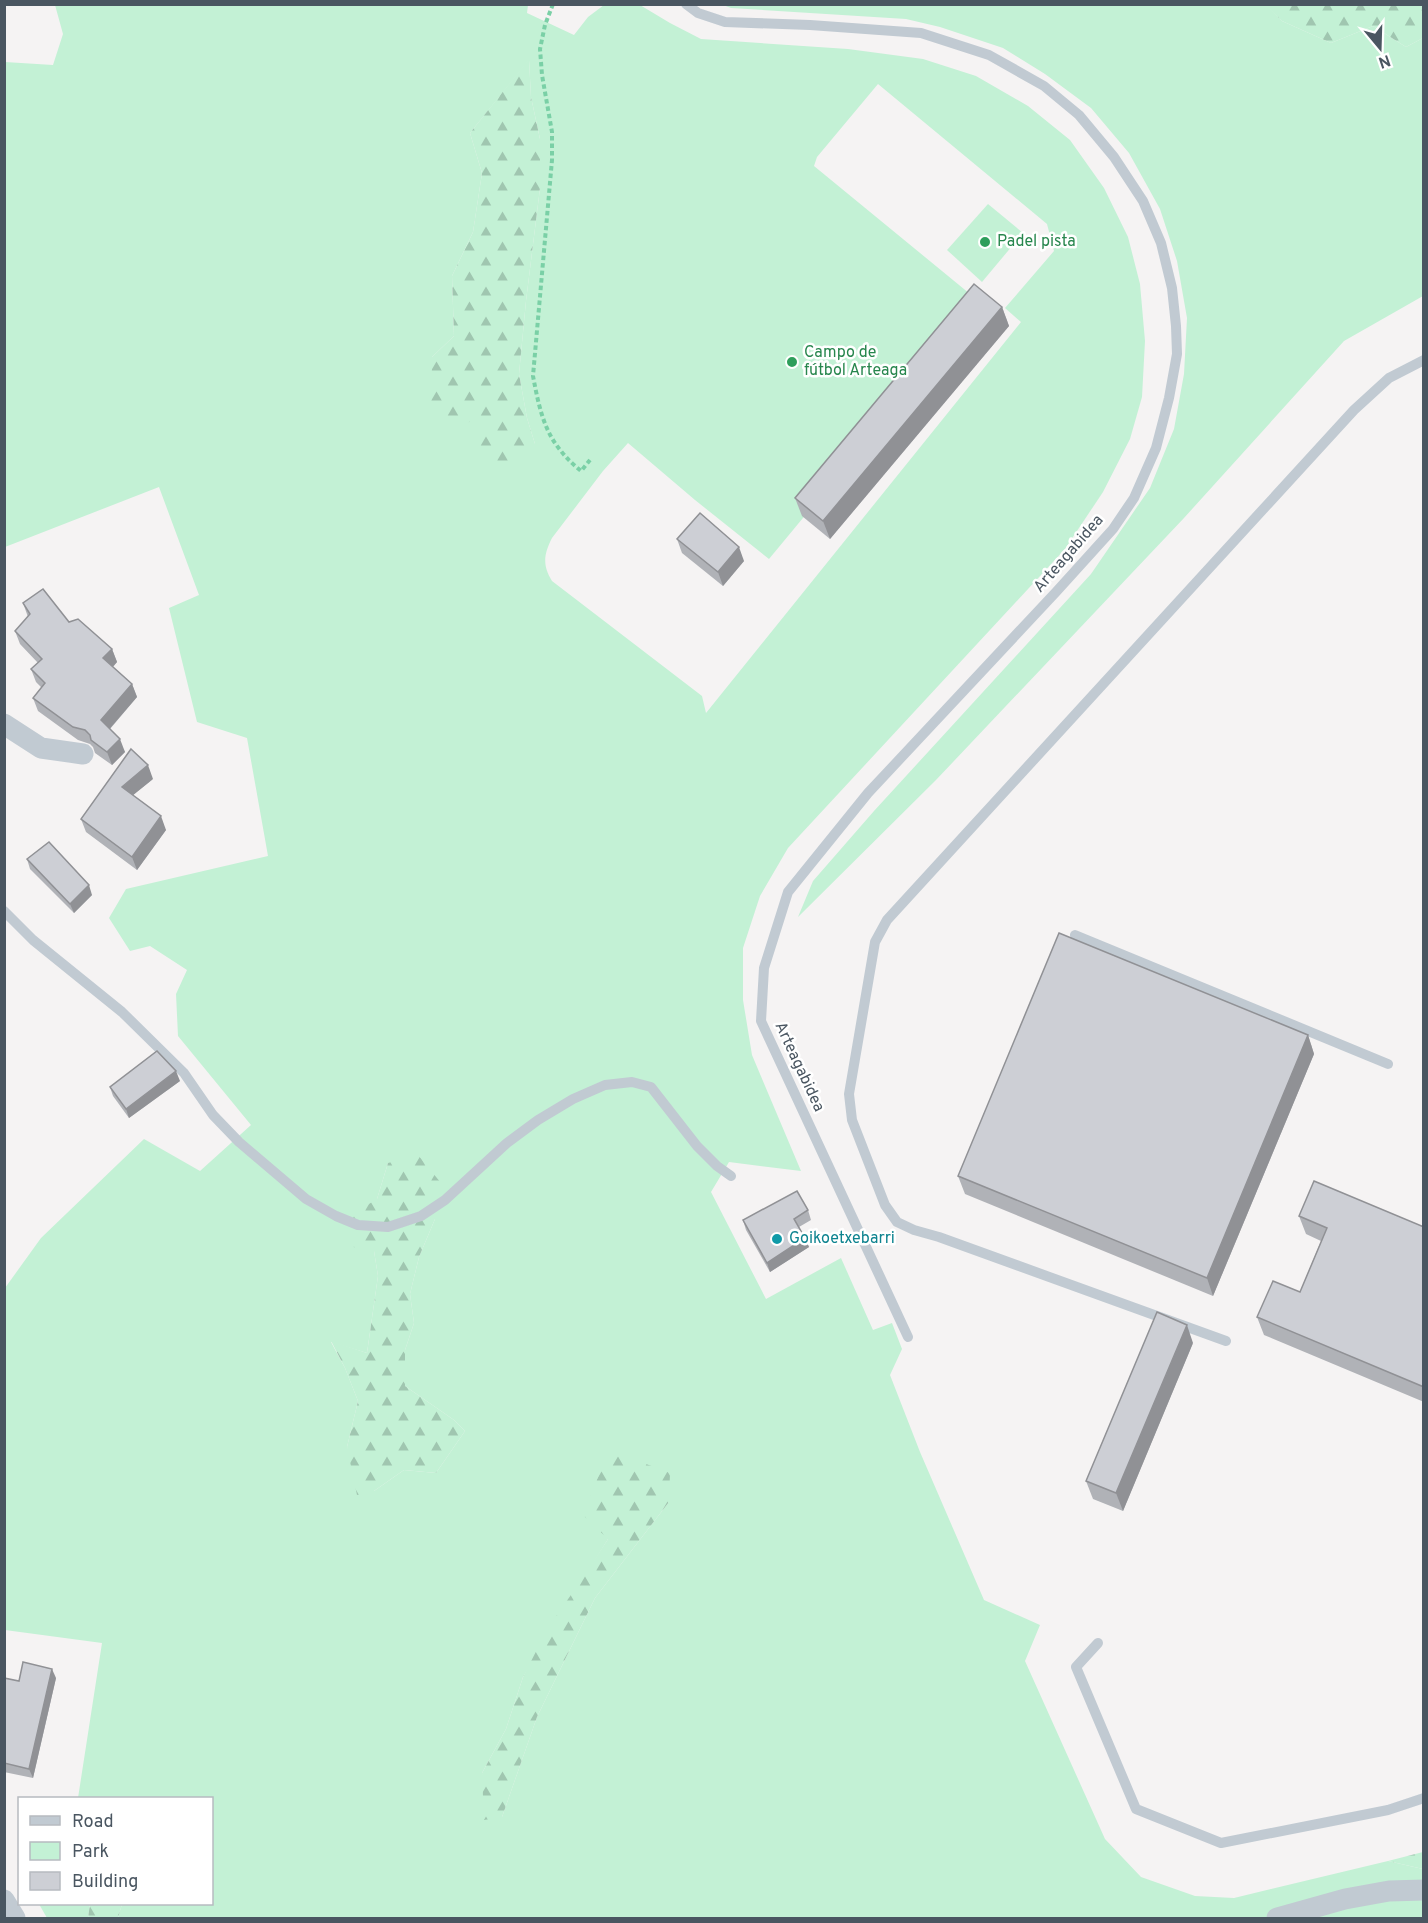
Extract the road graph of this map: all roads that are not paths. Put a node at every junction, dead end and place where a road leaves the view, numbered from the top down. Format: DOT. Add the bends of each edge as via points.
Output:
graph roads {
  1 [pos="686,4"];
  2 [pos="1424,360"];
  3 [pos="4,724"];
  4 [pos="83,754"];
  5 [pos="4,911"];
  6 [pos="1075,935"];
  7 [pos="1388,1064"];
  8 [pos="731,1176"];
  9 [pos="908,1337"];
  10 [pos="1226,1341"];
  11 [pos="1098,1643"];
  12 [pos="1424,1798"];
  13 [pos="1424,1890"];
  14 [pos="4,1900"];
  15 [pos="15,1918"];
  16 [pos="1277,1918"];
  1 -- 9 [label="lane, Arteagabidea" via="698,14 726,22 921,33 989,55 1044,86 1079,115 1114,157 1143,201 1161,243 1172,288 1177,354 1156,448 1134,498 1113,529 868,793 788,892 764,968 761,1021"];
  2 -- 10 [label="lane" via="1389,378 1354,410 887,920 874,942 849,1094 852,1120 885,1205 897,1222"];
  3 -- 4 [label="street" via="41,748"];
  5 -- 8 [label="lane" via="33,940 122,1012 184,1073 213,1115 239,1143 306,1199 358,1226 388,1227 421,1216 538,1120 605,1085 632,1082 651,1087 697,1146"];
  6 -- 7 [label="lane"];
  11 -- 12 [label="lane" via="1076,1667 1136,1809 1221,1843 1388,1810"];
  13 -- 16 [label="street" via="1345,1899"];
  14 -- 15 [label="street"];
}
